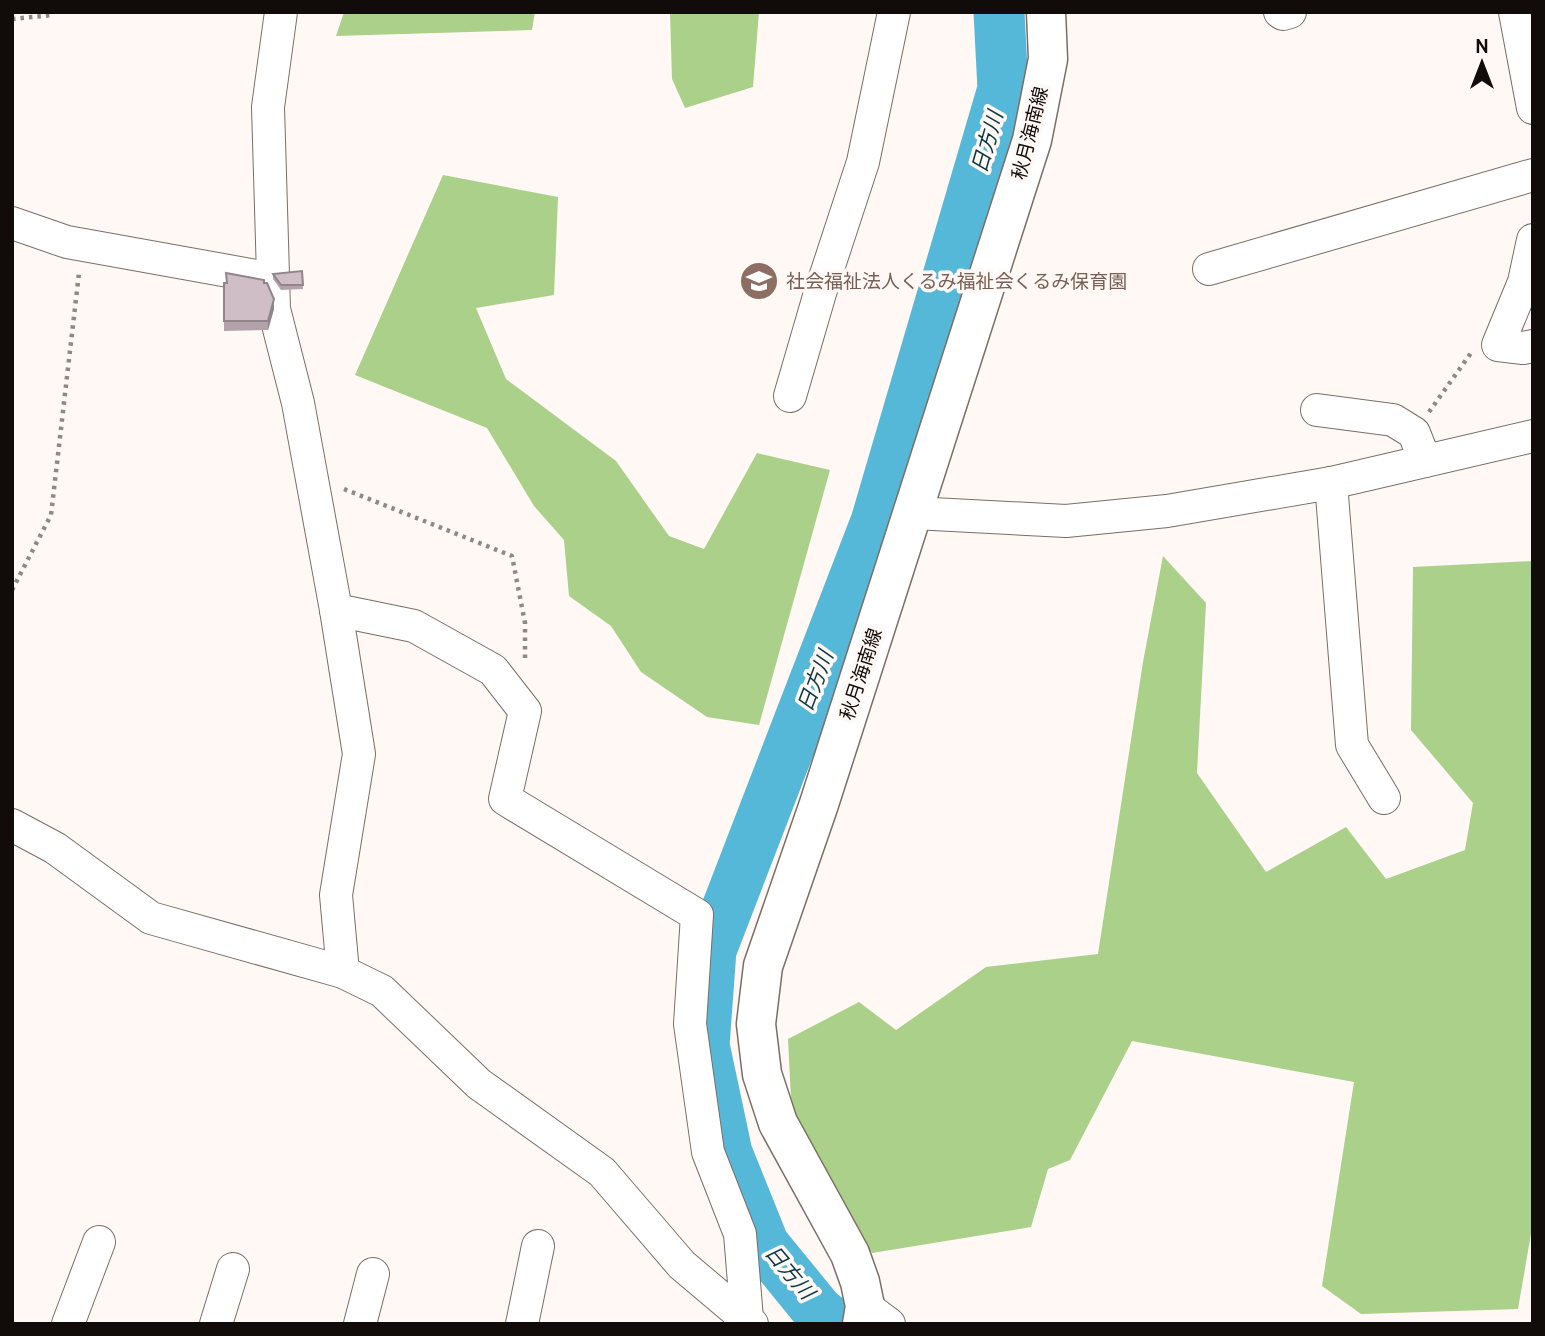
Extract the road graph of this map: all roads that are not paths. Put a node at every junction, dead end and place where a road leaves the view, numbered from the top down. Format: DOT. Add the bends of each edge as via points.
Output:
graph roads {
  1 [pos="281,12"];
  2 [pos="894,12"];
  3 [pos="1046,12"];
  4 [pos="1280,12"];
  5 [pos="1290,12"];
  6 [pos="1515,12"];
  7 [pos="1533,109"];
  8 [pos="1533,175"];
  9 [pos="12,223"];
  10 [pos="1533,240"];
  11 [pos="1209,269"];
  12 [pos="273,279"];
  13 [pos="1533,346"];
  14 [pos="790,396"];
  15 [pos="1317,410"];
  16 [pos="1533,436"];
  17 [pos="1419,447"];
  18 [pos="1331,483"];
  19 [pos="914,513"];
  20 [pos="336,610"];
  21 [pos="1384,798"];
  22 [pos="12,825"];
  23 [pos="343,972"];
  24 [pos="99,1242"];
  25 [pos="538,1246"];
  26 [pos="233,1269"];
  27 [pos="373,1274"];
  28 [pos="870,1317"];
  29 [pos="749,1322"];
  30 [pos="68,1324"];
  31 [pos="216,1324"];
  32 [pos="360,1324"];
  33 [pos="522,1324"];
  1 -- 12 [label="street" via="268,107"];
  2 -- 14 [label="street" via="863,162"];
  3 -- 19 [label="main road, 秋月海南線" via="1048,59 1032,140"];
  4 -- 5 [label="street"];
  6 -- 7 [label="street"];
  8 -- 11 [label="street"];
  9 -- 12 [label="street" via="67,242"];
  10 -- 13 [label="street" via="1524,282 1498,345"];
  12 -- 20 [label="street" via="274,309 298,403"];
  15 -- 17 [label="street" via="1393,420"];
  16 -- 17 [label="street"];
  17 -- 18 [label="street"];
  18 -- 19 [label="street" via="1167,511 1066,521"];
  18 -- 21 [label="street" via="1352,745"];
  19 -- 28 [label="main road, 秋月海南線" via="763,966 755,1024 762,1074 778,1123 849,1254"];
  20 -- 23 [label="street" via="359,754 336,895"];
  20 -- 29 [label="street" via="414,626 493,670 525,711 505,799 697,915 690,1024 708,1152 740,1234"];
  22 -- 23 [label="street" via="55,848 151,918"];
  23 -- 29 [label="street" via="382,991 480,1084 602,1172 682,1265"];
  24 -- 30 [label="street"];
  25 -- 33 [label="street"];
  26 -- 31 [label="street"];
  27 -- 32 [label="street"];
}
